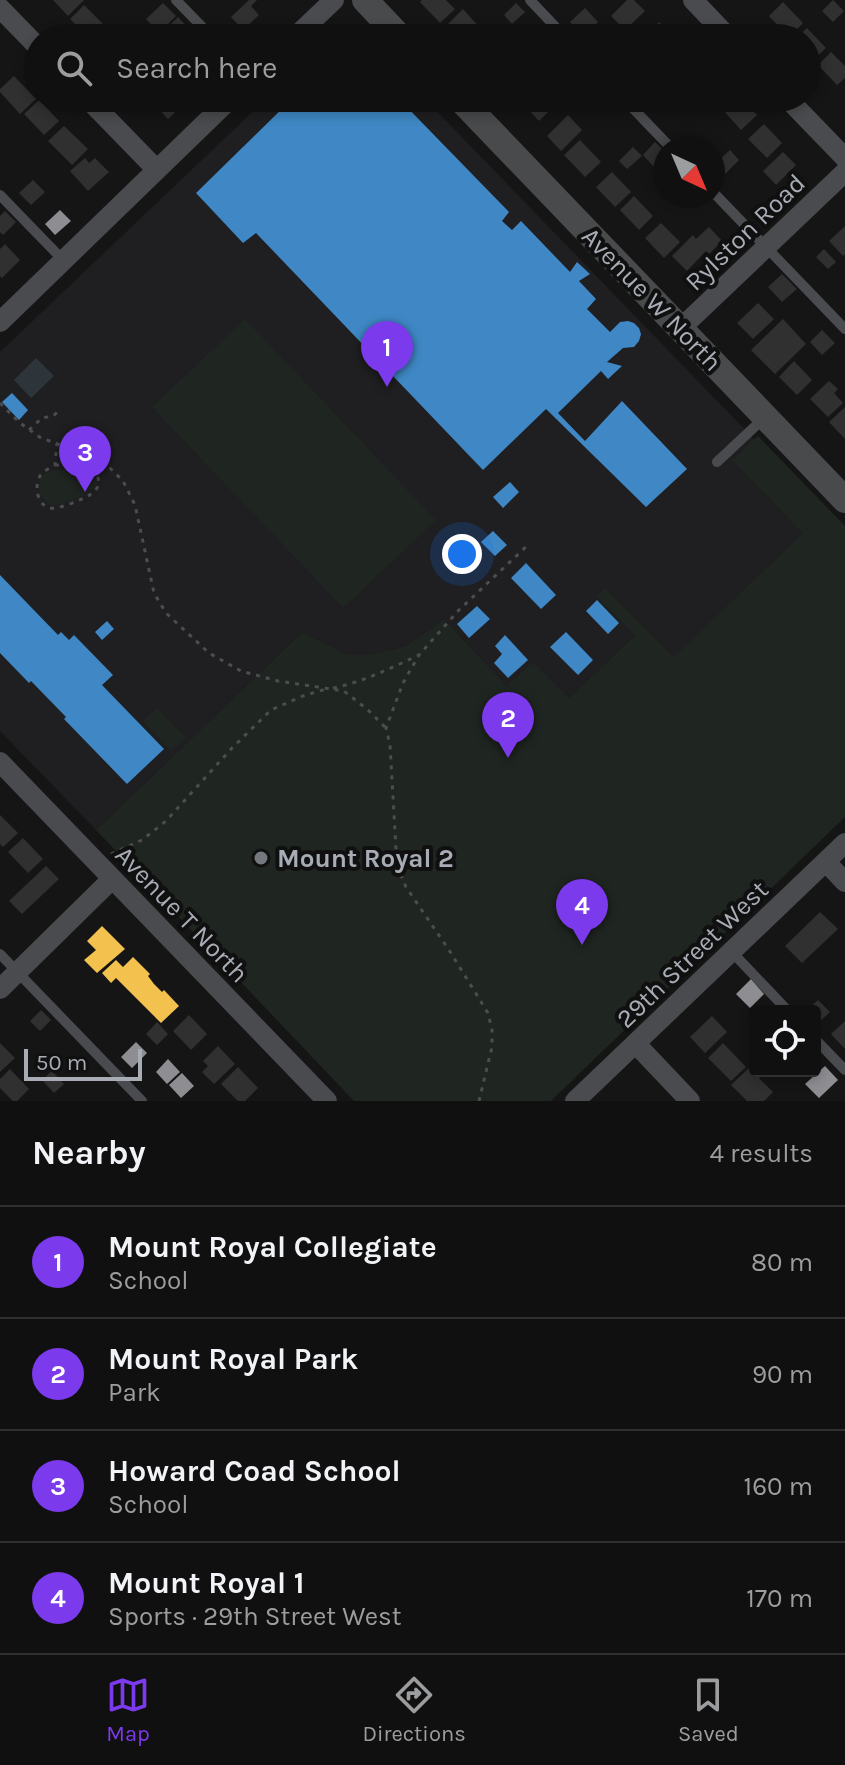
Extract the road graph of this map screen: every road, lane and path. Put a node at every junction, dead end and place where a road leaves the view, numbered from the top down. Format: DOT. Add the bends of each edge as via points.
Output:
graph roads {
  1 [pos="176,0"];
  2 [pos="334,0"];
  3 [pos="365,0"];
  4 [pos="530,0"];
  5 [pos="693,0"];
  6 [pos="0,8"];
  7 [pos="199,24"];
  8 [pos="309,24"];
  9 [pos="388,24"];
  10 [pos="553,24"];
  11 [pos="716,24"];
  12 [pos="24,33"];
  13 [pos="101,112"];
  14 [pos="217,112"];
  15 [pos="472,112"];
  16 [pos="636,112"];
  17 [pos="801,112"];
  18 [pos="659,136"];
  19 [pos="845,158"];
  20 [pos="157,170"];
  21 [pos="845,172"];
  22 [pos="0,195"];
  23 [pos="725,205"];
  24 [pos="765,247"];
  25 [pos="64,261"];
  26 [pos="0,322"];
  27 [pos="680,329"];
  28 [pos="845,329"];
  29 [pos="0,403"];
  30 [pos="61,409"];
  31 [pos="765,417"];
  32 [pos="29,430"];
  33 [pos="57,443"];
  34 [pos="717,462"];
  35 [pos="55,465"];
  36 [pos="845,500"];
  37 [pos="529,544"];
  38 [pos="419,655"];
  39 [pos="328,689"];
  40 [pos="386,728"];
  41 [pos="0,762"];
  42 [pos="845,843"];
  43 [pos="826,862"];
  44 [pos="97,863"];
  45 [pos="112,879"];
  46 [pos="845,882"];
  47 [pos="731,951"];
  48 [pos="0,954"];
  49 [pos="17,972"];
  50 [pos="0,989"];
  51 [pos="782,1005"];
  52 [pos="636,1044"];
  53 [pos="821,1045"];
  54 [pos="845,1070"];
  55 [pos="142,1101"];
  56 [pos="327,1101"];
  57 [pos="479,1101"];
  58 [pos="575,1101"];
  59 [pos="690,1101"];
  1 -- 7 [label="lane"];
  2 -- 8 [label="street"];
  3 -- 9 [label="street"];
  4 -- 10 [label="lane"];
  5 -- 11 [label="street"];
  6 -- 12 [label="street"];
  13 -- 20 [label="street"];
  14 -- 20 [label="street"];
  15 -- 27 [label="street, Avenue W North"];
  16 -- 18 [label="lane"];
  17 -- 19 [label="street"];
  20 -- 25 [label="street"];
  21 -- 24 [label="street, Rylston Road"];
  22 -- 25 [label="lane"];
  23 -- 24 [label="lane"];
  24 -- 27 [label="street, Rylston Road"];
  24 -- 28 [label="lane"];
  25 -- 26 [label="street"];
  27 -- 31 [label="street, Avenue W North"];
  29 -- 32 [label="path"];
  30 -- 32 [label="path"];
  31 -- 34 [label="lane"];
  31 -- 36 [label="street, Avenue W North"];
  32 -- 33 [label="path"];
  33 -- 35 [label="path"];
  33 -- 39 [label="path" via="101,459 123,481 135,505 154,593 166,613 209,653 241,671"];
  35 -- 35 [label="path" via="41,473 37,485 45,506 62,507 94,493 99,484 90,465"];
  37 -- 38 [label="path"];
  38 -- 39 [label="path"];
  38 -- 40 [label="path"];
  39 -- 40 [label="path" via="344,691"];
  39 -- 44 [label="path" via="271,710 166,821"];
  40 -- 57 [label="path" via="397,866 488,1013 492,1047"];
  41 -- 44 [label="street, Avenue T North"];
  42 -- 43 [label="street, 29th Street West"];
  43 -- 46 [label="street"];
  43 -- 47 [label="street, 29th Street West"];
  44 -- 45 [label="street, Avenue T North"];
  45 -- 49 [label="street"];
  45 -- 56 [label="street, Avenue T North"];
  47 -- 51 [label="lane"];
  47 -- 52 [label="street, 29th Street West"];
  48 -- 49 [label="lane"];
  49 -- 50 [label="street"];
  49 -- 55 [label="lane"];
  52 -- 58 [label="street, 29th Street West"];
  52 -- 59 [label="street"];
  53 -- 54 [label="lane"];
}
